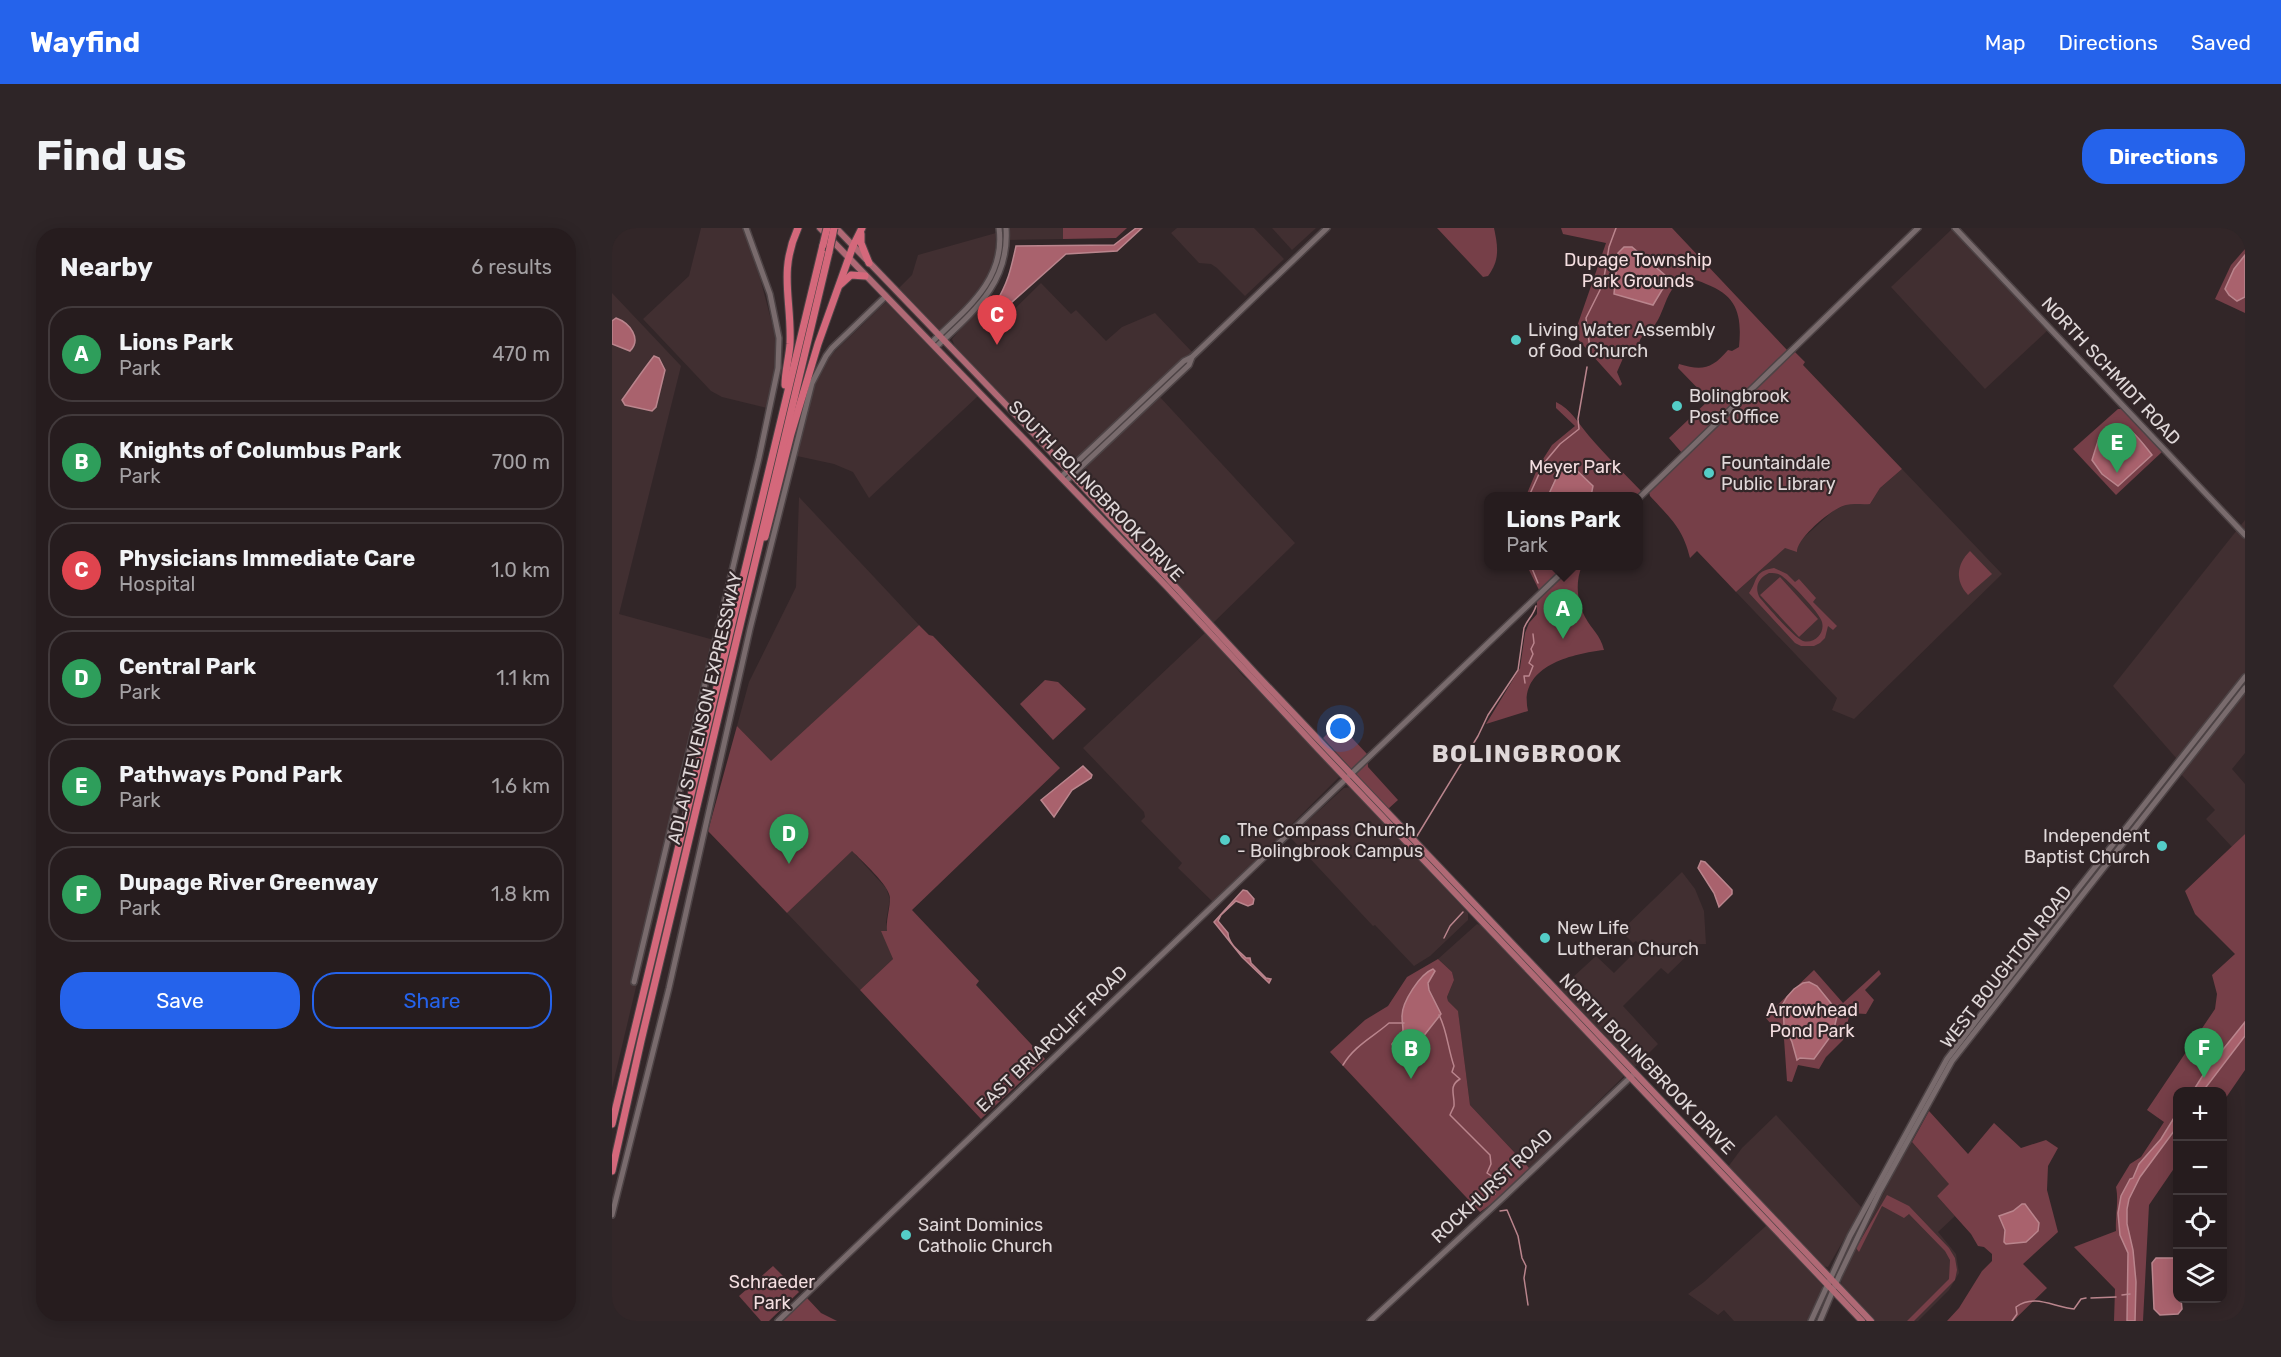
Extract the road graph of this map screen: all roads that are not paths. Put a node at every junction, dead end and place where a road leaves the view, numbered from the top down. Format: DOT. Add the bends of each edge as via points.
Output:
graph roads {
  1 [pos="746,228"];
  2 [pos="820,228"];
  3 [pos="827,228"];
  4 [pos="835,228"];
  5 [pos="862,228"];
  6 [pos="999,228"];
  7 [pos="1006,228"];
  8 [pos="1327,228"];
  9 [pos="1918,228"];
  10 [pos="1954,228"];
  11 [pos="797,229"];
  12 [pos="853,246"];
  13 [pos="849,258"];
  14 [pos="869,263"];
  15 [pos="865,276"];
  16 [pos="839,287"];
  17 [pos="886,296"];
  18 [pos="941,337"];
  19 [pos="934,344"];
  20 [pos="784,403"];
  21 [pos="1070,472"];
  22 [pos="1063,479"];
  23 [pos="1643,494"];
  24 [pos="2245,535"];
  25 [pos="1565,570"];
  26 [pos="751,577"];
  27 [pos="2245,677"];
  28 [pos="2245,688"];
  29 [pos="1350,777"];
  30 [pos="634,982"];
  31 [pos="1632,1075"];
  32 [pos="612,1124"];
  33 [pos="612,1171"];
  34 [pos="612,1215"];
  35 [pos="1831,1284"];
  36 [pos="778,1321"];
  37 [pos="1370,1321"];
  38 [pos="1811,1321"];
  39 [pos="1820,1321"];
  40 [pos="1862,1321"];
  41 [pos="1871,1321"];
  1 -- 30 [label="street" via="770,294 779,338 778,368"];
  2 -- 13 [label="main road, SOUTH BOLINGBROOK DRIVE"];
  3 -- 20 [label="highway, ADLAI STEVENSON EXPRESSWAY, bridge"];
  4 -- 12 [label="main road, SOUTH BOLINGBROOK DRIVE"];
  4 -- 26 [label="highway, ADLAI STEVENSON EXPRESSWAY, bridge"];
  5 -- 12 [label="highway"];
  5 -- 14 [label="highway" via="861,243"];
  6 -- 18 [label="street" via="999,252 990,280"];
  7 -- 18 [label="street" via="1005,256 995,284 984,299"];
  8 -- 21 [label="street" via="1192,357 1189,365"];
  9 -- 23 [label="street"];
  10 -- 24 [label="street, NORTH SCHMIDT ROAD"];
  11 -- 20 [label="highway" via="787,266 790,342"];
  12 -- 13 [label="highway"];
  12 -- 14 [label="main road, SOUTH BOLINGBROOK DRIVE"];
  13 -- 15 [label="main road, SOUTH BOLINGBROOK DRIVE"];
  13 -- 16 [label="highway"];
  14 -- 18 [label="main road, SOUTH BOLINGBROOK DRIVE"];
  15 -- 16 [label="highway" via="851,275"];
  15 -- 17 [label="main road, SOUTH BOLINGBROOK DRIVE"];
  16 -- 26 [label="highway" via="818,344"];
  17 -- 19 [label="main road, SOUTH BOLINGBROOK DRIVE"];
  17 -- 34 [label="street" via="832,348 812,383"];
  18 -- 19 [label="street"];
  18 -- 21 [label="main road, SOUTH BOLINGBROOK DRIVE"];
  19 -- 22 [label="main road, SOUTH BOLINGBROOK DRIVE"];
  20 -- 32 [label="highway, ADLAI STEVENSON EXPRESSWAY"];
  21 -- 22 [label="street"];
  21 -- 29 [label="main road, SOUTH BOLINGBROOK DRIVE"];
  22 -- 29 [label="main road, SOUTH BOLINGBROOK DRIVE"];
  25 -- 29 [label="street, EAST BRIARCLIFF ROAD"];
  26 -- 33 [label="highway, ADLAI STEVENSON EXPRESSWAY"];
  27 -- 35 [label="street, WEST BOUGHTON ROAD" via="1960,1041 1933,1082 1859,1219"];
  28 -- 35 [label="street, WEST BOUGHTON ROAD" via="1952,1061"];
  29 -- 31 [label="main road, NORTH BOLINGBROOK DRIVE"];
  29 -- 36 [label="street, EAST BRIARCLIFF ROAD"];
  31 -- 35 [label="main road, NORTH BOLINGBROOK DRIVE"];
  31 -- 37 [label="street, ROCKHURST ROAD"];
  35 -- 38 [label="street"];
  35 -- 39 [label="street"];
  35 -- 40 [label="main road, NORTH BOLINGBROOK DRIVE"];
  35 -- 41 [label="main road, NORTH BOLINGBROOK DRIVE"];
}
